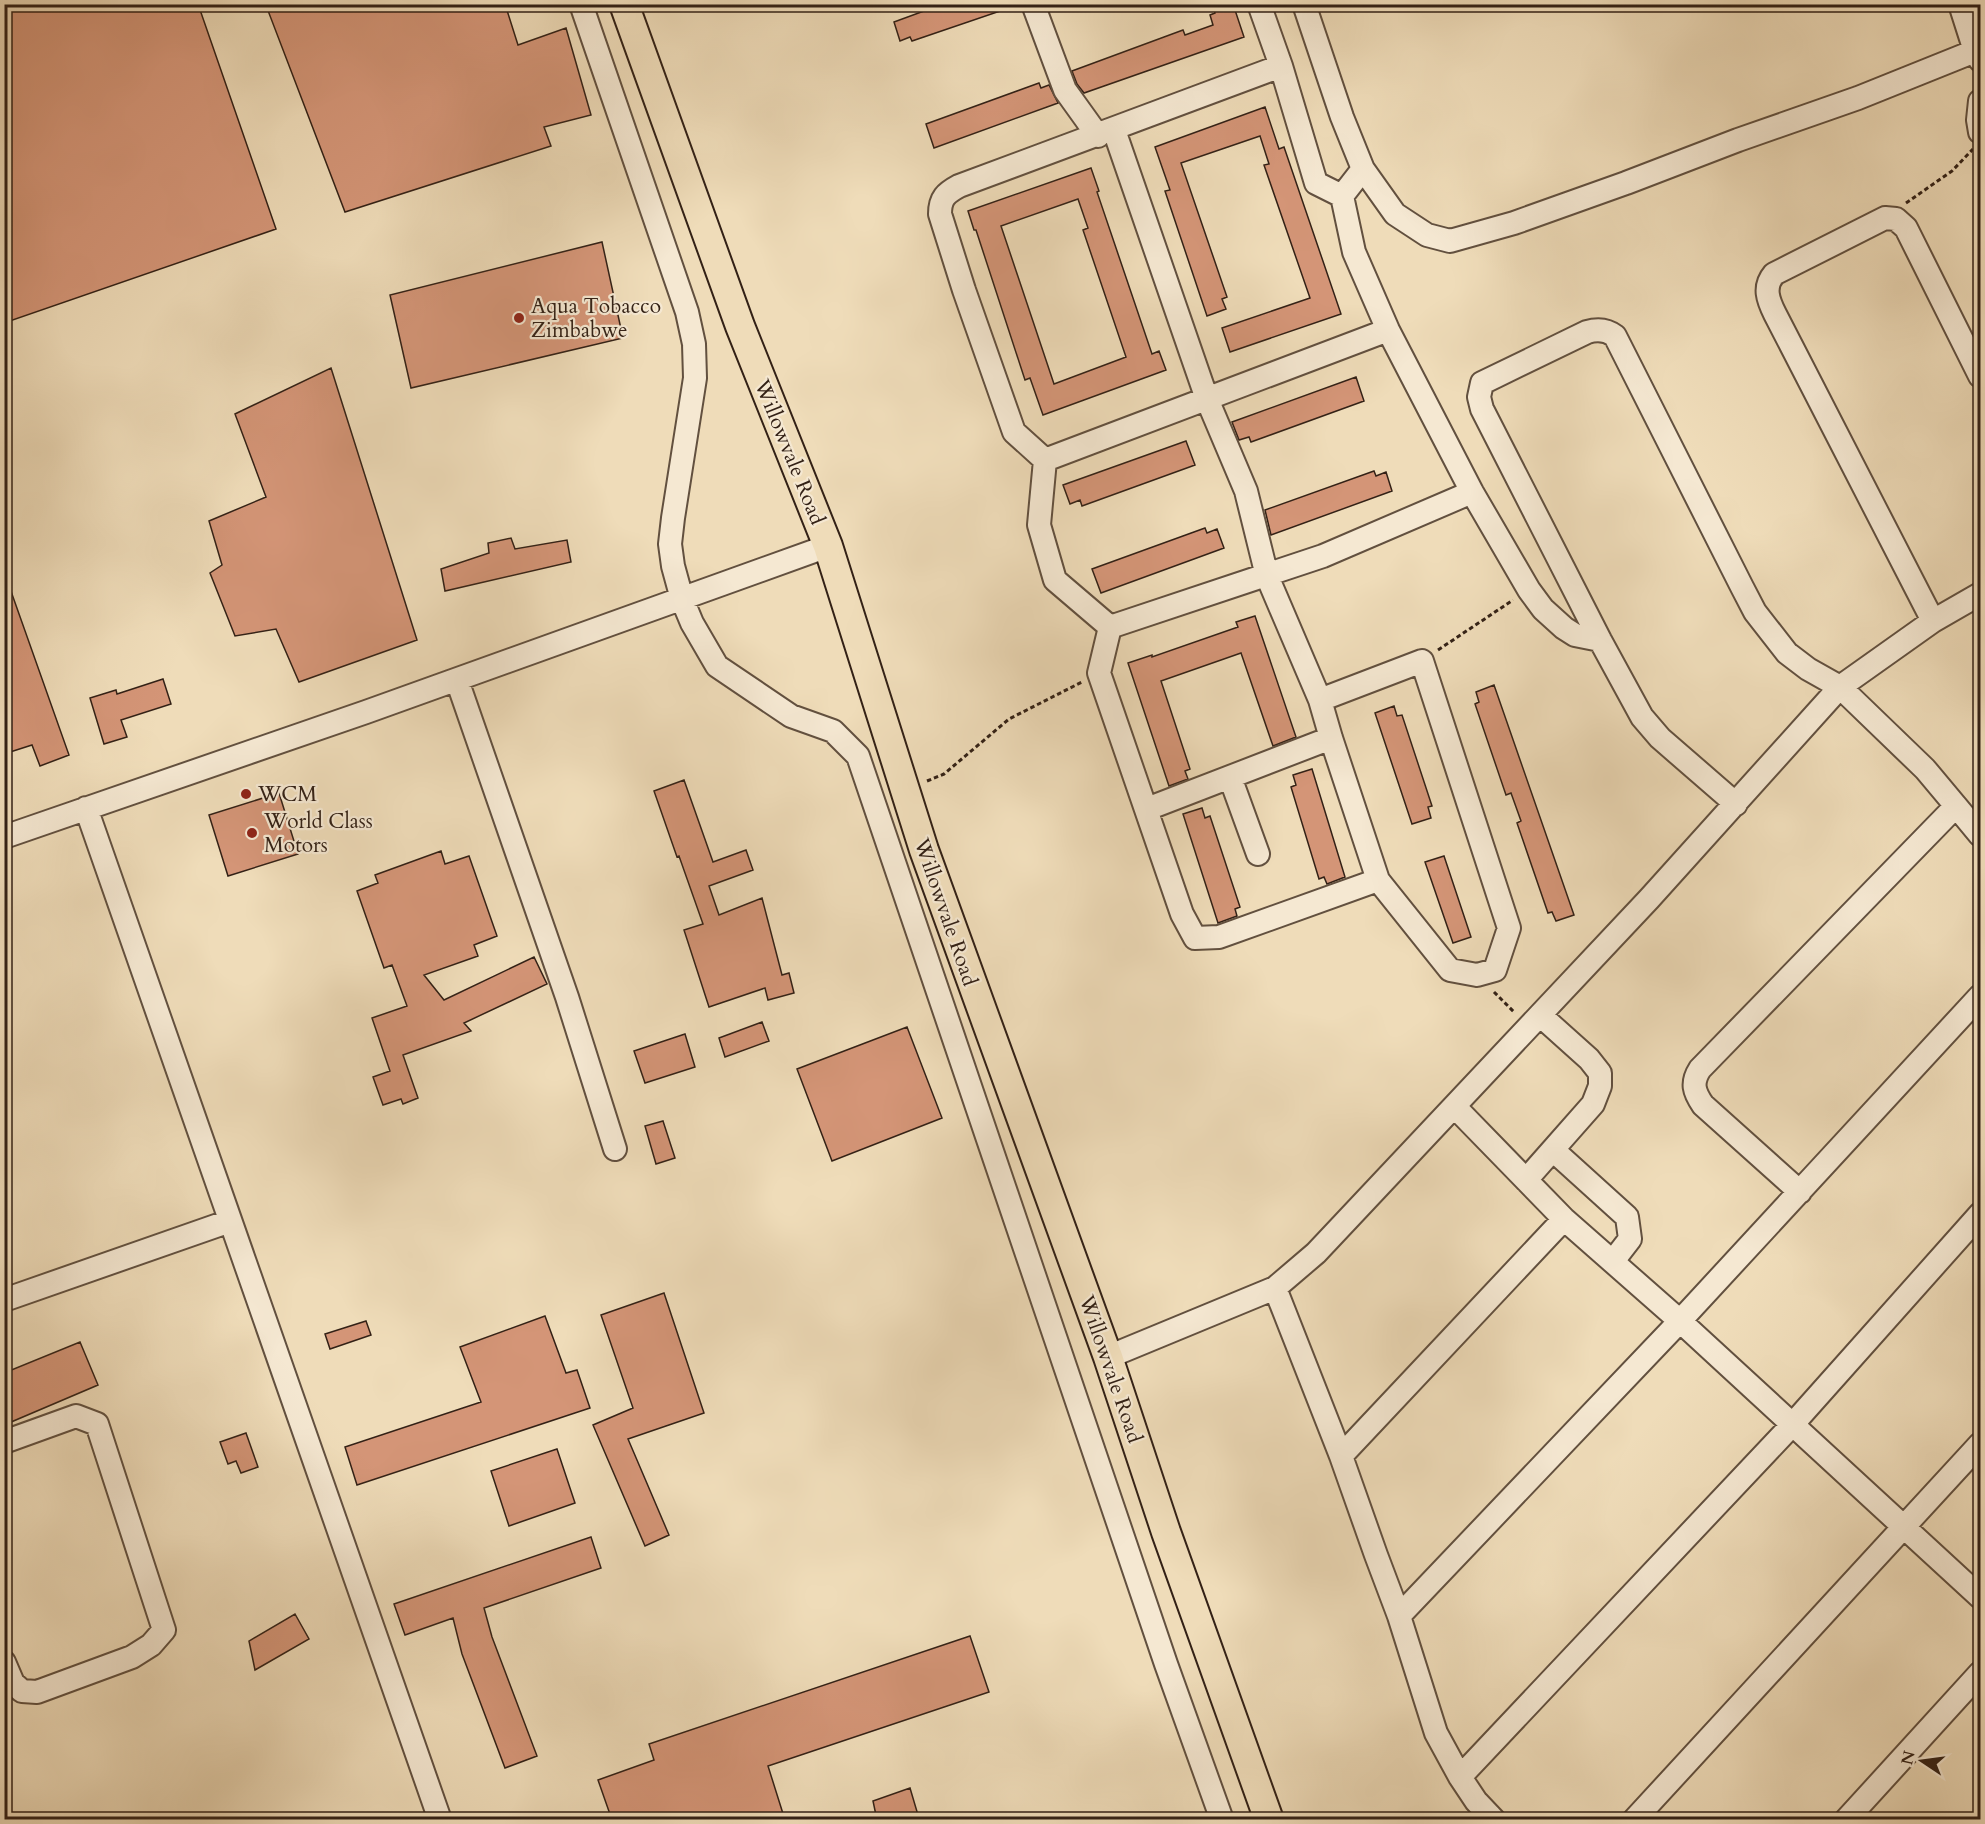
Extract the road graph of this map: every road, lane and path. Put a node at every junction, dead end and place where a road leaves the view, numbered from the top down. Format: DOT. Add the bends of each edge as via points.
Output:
graph roads {
  1 [pos="580,4"];
  2 [pos="624,4"];
  3 [pos="1033,4"];
  4 [pos="1259,4"];
  5 [pos="1304,4"];
  6 [pos="1960,4"];
  7 [pos="1978,55"];
  8 [pos="1281,66"];
  9 [pos="1980,101"];
  10 [pos="1980,132"];
  11 [pos="1106,133"];
  12 [pos="1980,142"];
  13 [pos="1363,169"];
  14 [pos="1342,196"];
  15 [pos="1885,218"];
  16 [pos="1388,330"];
  17 [pos="1980,376"];
  18 [pos="1207,399"];
  19 [pos="1045,460"];
  20 [pos="1472,492"];
  21 [pos="828,546"];
  22 [pos="1267,576"];
  23 [pos="1529,590"];
  24 [pos="682,599"];
  25 [pos="1977,603"];
  26 [pos="1933,621"];
  27 [pos="1110,627"];
  28 [pos="1600,640"];
  29 [pos="1422,661"];
  30 [pos="1099,673"];
  31 [pos="457,680"];
  32 [pos="1840,687"];
  33 [pos="1320,700"];
  34 [pos="1331,738"];
  35 [pos="1230,777"];
  36 [pos="905,789"];
  37 [pos="1736,804"];
  38 [pos="1956,806"];
  39 [pos="86,808"];
  40 [pos="1147,808"];
  41 [pos="1980,835"];
  42 [pos="4,837"];
  43 [pos="1258,854"];
  44 [pos="1378,879"];
  45 [pos="1477,975"];
  46 [pos="1980,996"];
  47 [pos="1535,1021"];
  48 [pos="1455,1107"];
  49 [pos="615,1149"];
  50 [pos="1554,1150"];
  51 [pos="1526,1180"];
  52 [pos="1800,1192"];
  53 [pos="1980,1215"];
  54 [pos="1563,1219"];
  55 [pos="230,1221"];
  56 [pos="1613,1262"];
  57 [pos="1275,1288"];
  58 [pos="4,1300"];
  59 [pos="1680,1321"];
  60 [pos="1108,1357"];
  61 [pos="1792,1425"];
  62 [pos="4,1442"];
  63 [pos="1980,1444"];
  64 [pos="1341,1456"];
  65 [pos="1905,1527"];
  66 [pos="1980,1597"];
  67 [pos="1399,1616"];
  68 [pos="4,1662"];
  69 [pos="1980,1672"];
  70 [pos="1460,1777"];
  71 [pos="440,1820"];
  72 [pos="1222,1820"];
  73 [pos="1269,1820"];
  74 [pos="1494,1820"];
  75 [pos="1634,1820"];
  76 [pos="1846,1820"];
  1 -- 24 [label="street" via="687,312 694,344 695,378 670,544"];
  2 -- 21 [label="main road, Willowvale Road" via="740,326"];
  3 -- 11 [label="street" via="1065,90"];
  4 -- 8 [label="street"];
  5 -- 13 [label="street"];
  6 -- 7 [label="street"];
  7 -- 13 [label="street" via="1514,223 1450,241 1427,235 1395,214"];
  8 -- 11 [label="street"];
  8 -- 14 [label="street" via="1316,183"];
  9 -- 10 [label="street"];
  11 -- 18 [label="street"];
  11 -- 19 [label="street" via="959,186 944,196 940,204 964,290 1014,432"];
  12 -- 15 [label="path" via="1952,171"];
  13 -- 14 [label="street"];
  14 -- 16 [label="street" via="1354,252"];
  15 -- 17 [label="street" via="1896,219 1906,228"];
  15 -- 26 [label="street" via="1774,274 1769,280 1768,299"];
  16 -- 18 [label="street"];
  16 -- 20 [label="street"];
  18 -- 19 [label="street"];
  18 -- 22 [label="street" via="1246,491"];
  19 -- 27 [label="street" via="1039,525 1055,580"];
  20 -- 22 [label="street"];
  20 -- 23 [label="street"];
  21 -- 24 [label="street"];
  21 -- 36 [label="main road, Willowvale Road"];
  22 -- 27 [label="street"];
  22 -- 33 [label="street"];
  23 -- 28 [label="street" via="1564,628 1575,635"];
  23 -- 29 [label="path"];
  24 -- 31 [label="street"];
  24 -- 72 [label="street" via="717,666 791,716 833,731 858,756"];
  25 -- 26 [label="street"];
  26 -- 32 [label="street"];
  27 -- 30 [label="street"];
  28 -- 32 [label="street" via="1486,420 1479,397 1482,383 1595,330 1615,336 1755,612 1787,653"];
  28 -- 37 [label="street" via="1652,730"];
  29 -- 33 [label="street"];
  29 -- 45 [label="street" via="1509,928 1495,970"];
  30 -- 36 [label="path" via="1009,719 944,774"];
  30 -- 40 [label="street"];
  31 -- 39 [label="street"];
  31 -- 49 [label="street" via="567,997"];
  32 -- 37 [label="street"];
  32 -- 38 [label="street" via="1925,769"];
  33 -- 34 [label="street"];
  34 -- 35 [label="street"];
  34 -- 44 [label="street"];
  35 -- 40 [label="street"];
  35 -- 43 [label="street"];
  36 -- 60 [label="main road, Willowvale Road"];
  37 -- 47 [label="street"];
  38 -- 41 [label="street"];
  38 -- 52 [label="street" via="1695,1076 1695,1094 1703,1105"];
  39 -- 42 [label="street"];
  39 -- 55 [label="street"];
  40 -- 44 [label="street" via="1182,914 1195,938 1219,937"];
  44 -- 45 [label="street" via="1450,970"];
  45 -- 47 [label="path"];
  46 -- 52 [label="street"];
  47 -- 48 [label="street"];
  47 -- 50 [label="street" via="1589,1059 1600,1073 1593,1104"];
  48 -- 51 [label="street"];
  48 -- 57 [label="street" via="1316,1254"];
  50 -- 51 [label="street"];
  50 -- 56 [label="street" via="1628,1217 1630,1239"];
  51 -- 54 [label="street"];
  52 -- 59 [label="street"];
  53 -- 61 [label="street"];
  54 -- 56 [label="street"];
  54 -- 64 [label="street"];
  55 -- 58 [label="street"];
  55 -- 71 [label="street"];
  56 -- 59 [label="street"];
  57 -- 60 [label="street"];
  57 -- 64 [label="street"];
  59 -- 61 [label="street"];
  59 -- 67 [label="street"];
  60 -- 73 [label="main road, Willowvale Road"];
  61 -- 65 [label="street"];
  61 -- 70 [label="street"];
  62 -- 68 [label="street" via="76,1416 97,1424 164,1630 151,1646 132,1657 38,1692 22,1691 13,1683"];
  63 -- 65 [label="street"];
  64 -- 67 [label="street"];
  65 -- 66 [label="street"];
  65 -- 75 [label="street"];
  67 -- 70 [label="street" via="1436,1733"];
  69 -- 76 [label="street"];
  70 -- 74 [label="street"];
}
